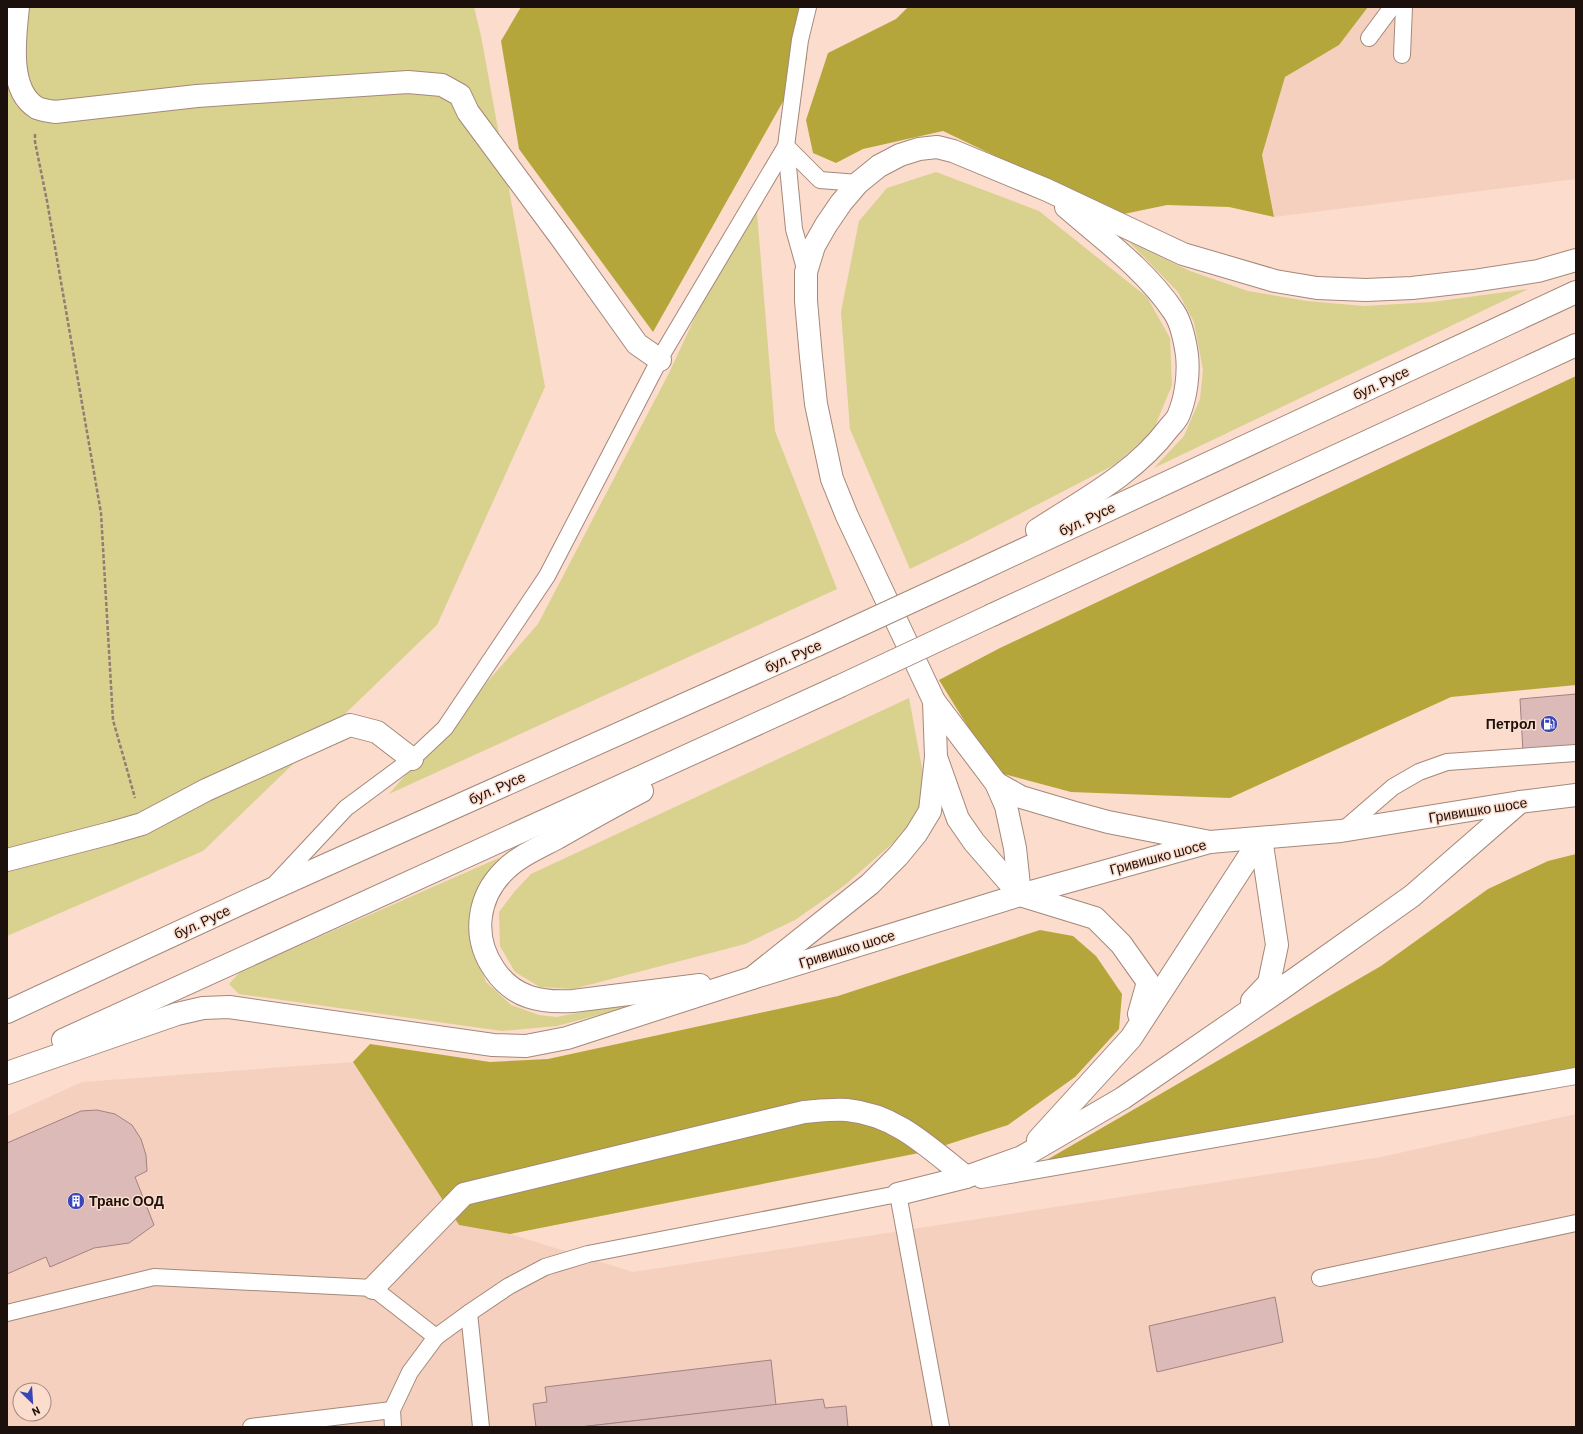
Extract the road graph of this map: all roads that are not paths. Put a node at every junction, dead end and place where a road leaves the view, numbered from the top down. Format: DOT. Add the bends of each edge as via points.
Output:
graph roads {
  1 [pos="18,7"];
  2 [pos="808,7"];
  3 [pos="1392,7"];
  4 [pos="1404,7"];
  5 [pos="1369,38"];
  6 [pos="1402,55"];
  7 [pos="786,146"];
  8 [pos="858,184"];
  9 [pos="1047,190"];
  10 [pos="1576,260"];
  11 [pos="806,272"];
  12 [pos="1576,292"];
  13 [pos="1576,345"];
  14 [pos="660,360"];
  15 [pos="971,574"];
  16 [pos="838,687"];
  17 [pos="934,701"];
  18 [pos="1576,753"];
  19 [pos="936,757"];
  20 [pos="412,759"];
  21 [pos="996,784"];
  22 [pos="1576,796"];
  23 [pos="1520,802"];
  24 [pos="1341,832"];
  25 [pos="1261,838"];
  26 [pos="1210,842"];
  27 [pos="7,860"];
  28 [pos="270,890"];
  29 [pos="1020,895"];
  30 [pos="752,978"];
  31 [pos="7,1012"];
  32 [pos="1232,1023"];
  33 [pos="1131,1038"];
  34 [pos="7,1065"];
  35 [pos="7,1073"];
  36 [pos="1576,1076"];
  37 [pos="1022,1157"];
  38 [pos="966,1177"];
  39 [pos="898,1194"];
  40 [pos="1576,1223"];
  41 [pos="1320,1278"];
  42 [pos="373,1288"];
  43 [pos="469,1312"];
  44 [pos="7,1313"];
  45 [pos="436,1337"];
  46 [pos="392,1410"];
  47 [pos="251,1427"];
  48 [pos="393,1427"];
  49 [pos="481,1427"];
  50 [pos="941,1427"];
  1 -- 14 [label="main road" via="17,78 24,95 37,108 55,112 197,96 408,82 442,84 460,95 468,112 562,238 636,344"];
  2 -- 7 [label="lane" via="800,40"];
  3 -- 5 [label="lane"];
  4 -- 6 [label="lane"];
  7 -- 8 [label="lane" via="820,180"];
  7 -- 11 [label="lane" via="794,229"];
  7 -- 14 [label="lane"];
  8 -- 9 [label="main road" via="879,166 900,155 937,147 953,150"];
  8 -- 11 [label="main road" via="826,225 814,246"];
  9 -- 10 [label="main road" via="1183,254 1275,281 1317,288 1366,290 1420,287 1538,271"];
  9 -- 15 [label="main road" via="1155,287 1175,313 1184,340 1188,364 1185,390 1178,416 1157,442 1121,476"];
  11 -- 17 [label="main road" via="806,301 816,404 832,480"];
  12 -- 15 [label="main road, бул. Русе"];
  13 -- 16 [label="main road, bridge"];
  14 -- 20 [label="lane" via="547,576 445,728"];
  15 -- 28 [label="main road, бул. Русе, bridge" via="817,646"];
  16 -- 30 [label="main road" via="528,854 505,870 493,885 481,910 479,923 484,951 499,978 510,988 538,1000 573,1001"];
  16 -- 34 [label="main road"];
  17 -- 19 [label="main road"];
  17 -- 21 [label="main road"];
  18 -- 24 [label="lane" via="1447,762 1419,772 1393,787"];
  19 -- 29 [label="main road" via="958,819 974,842"];
  19 -- 30 [label="main road" via="930,811 898,856 870,884"];
  20 -- 27 [label="main road" via="377,732 350,725 206,790 142,824"];
  20 -- 28 [label="lane" via="346,808"];
  21 -- 26 [label="main road" via="1021,797 1075,814"];
  21 -- 29 [label="main road" via="1006,806 1015,848"];
  22 -- 23 [label="main road, Гривишко шосе"];
  23 -- 24 [label="main road, Гривишко шосе"];
  23 -- 32 [label="main road" via="1412,896"];
  24 -- 25 [label="main road, Гривишко шосе"];
  25 -- 26 [label="main road, Гривишко шосе"];
  25 -- 32 [label="main road" via="1277,945 1269,983"];
  25 -- 33 [label="main road"];
  26 -- 29 [label="main road, Гривишко шосе"];
  28 -- 31 [label="main road, бул. Русе"];
  29 -- 30 [label="main road, Гривишко шосе"];
  29 -- 33 [label="main road" via="1095,918 1121,944 1148,982"];
  30 -- 35 [label="main road" via="567,1038 526,1046 493,1045 229,1007 203,1008 153,1022"];
  32 -- 37 [label="main road" via="1123,1098"];
  33 -- 37 [label="main road"];
  36 -- 39 [label="lane"];
  37 -- 38 [label="main road"];
  38 -- 39 [label="main road"];
  38 -- 42 [label="main road" via="909,1131 881,1118 846,1110 804,1112 464,1194"];
  39 -- 43 [label="lane" via="588,1254 545,1267"];
  39 -- 50 [label="lane"];
  40 -- 41 [label="lane"];
  42 -- 44 [label="lane" via="154,1278"];
  42 -- 45 [label="lane"];
  43 -- 45 [label="lane"];
  43 -- 49 [label="lane"];
  45 -- 46 [label="lane" via="410,1372"];
  46 -- 47 [label="lane"];
  46 -- 48 [label="lane"];
}
